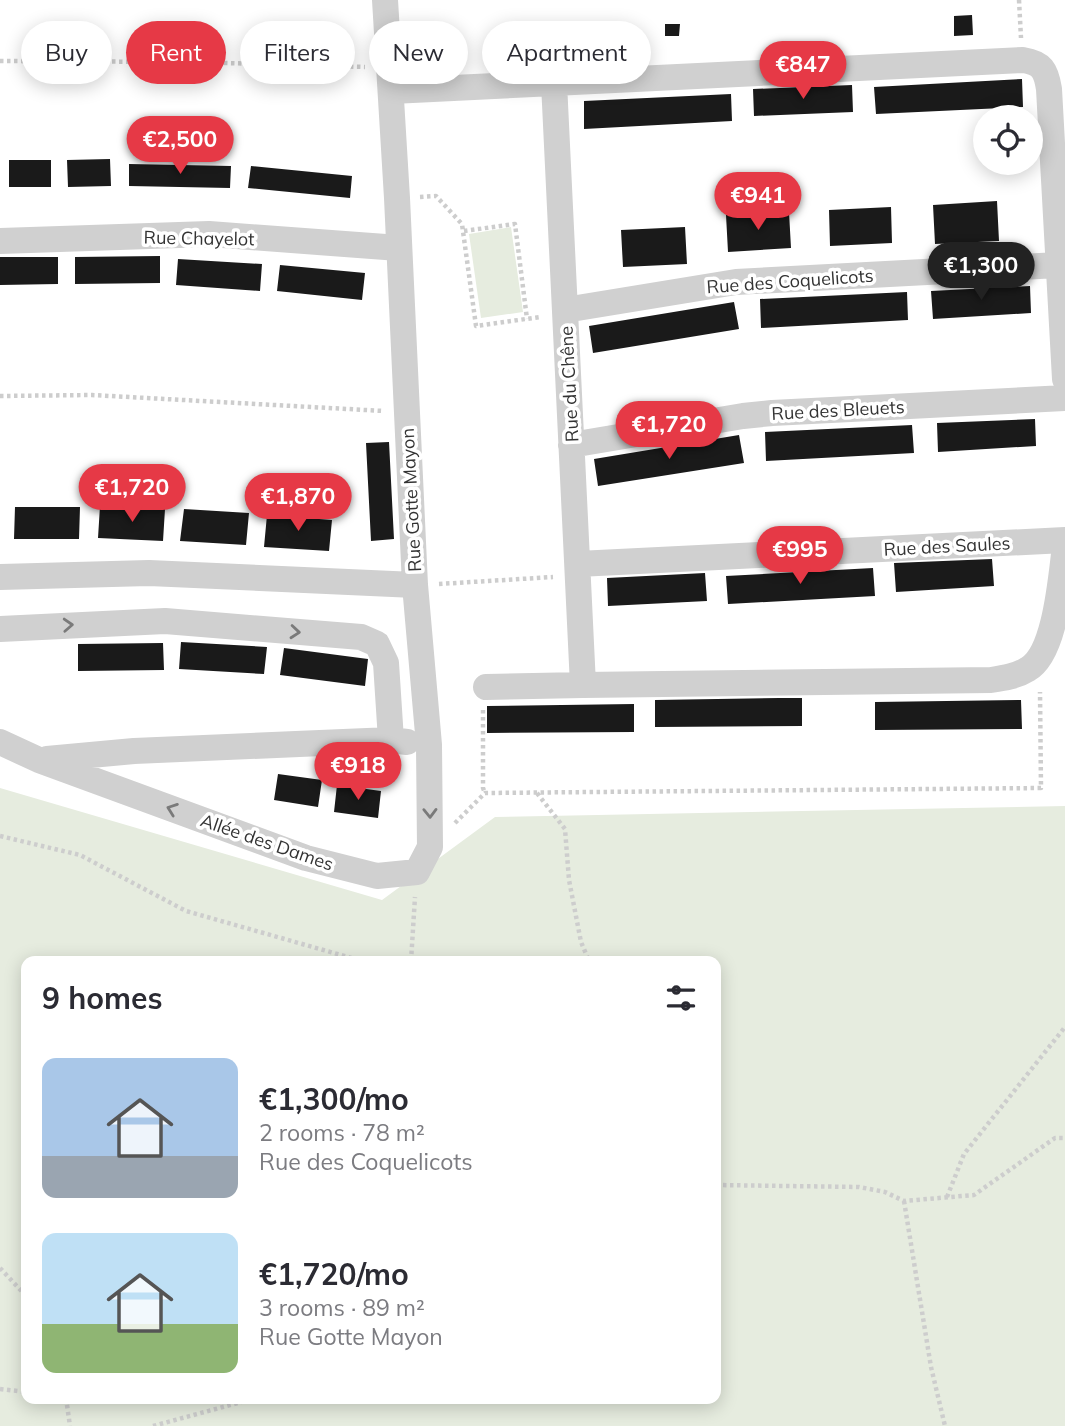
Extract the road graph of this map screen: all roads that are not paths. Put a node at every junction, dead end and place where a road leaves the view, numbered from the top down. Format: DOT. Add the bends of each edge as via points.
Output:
graph roads {
  1 [pos="385,0"];
  2 [pos="387,21"];
  3 [pos="651,78"];
  4 [pos="391,84"];
  5 [pos="554,84"];
  6 [pos="0,241"];
  7 [pos="399,248"];
  8 [pos="1058,265"];
  9 [pos="565,312"];
  10 [pos="1065,379"];
  11 [pos="1065,398"];
  12 [pos="572,445"];
  13 [pos="1065,540"];
  14 [pos="1065,546"];
  15 [pos="578,564"];
  16 [pos="0,577"];
  17 [pos="415,585"];
  18 [pos="0,629"];
  19 [pos="583,685"];
  20 [pos="484,695"];
  21 [pos="391,740"];
  22 [pos="0,742"];
  23 [pos="429,745"];
  24 [pos="38,760"];
  1 -- 2 [label="street, Rue Gotte Mayon"];
  3 -- 8 [label="street" via="1034,62 1047,77"];
  4 -- 7 [label="street, Rue Gotte Mayon"];
  5 -- 9 [label="street, Rue du Chêne"];
  6 -- 7 [label="street, Rue Chayelot" via="209,234"];
  7 -- 17 [label="street, Rue Gotte Mayon"];
  8 -- 9 [label="street, Rue des Coquelicots" via="736,282"];
  8 -- 10 [label="street"];
  9 -- 12 [label="street, Rue du Chêne"];
  11 -- 12 [label="street, Rue des Bleuets" via="772,413"];
  12 -- 15 [label="street, Rue du Chêne"];
  13 -- 15 [label="street, Rue des Saules"];
  14 -- 19 [label="street" via="1053,628 1045,648 1031,668 1012,676 991,680"];
  15 -- 19 [label="street, Rue du Chêne"];
  16 -- 17 [label="street, Rue Gotte Mayon" via="149,573"];
  17 -- 23 [label="street"];
  18 -- 21 [label="street, one-way" via="165,621 360,637 377,644 386,663"];
  19 -- 20 [label="street"];
  21 -- 23 [label="street"];
  21 -- 24 [label="street" via="134,751"];
  22 -- 24 [label="street, Allée des Dames"];
  23 -- 24 [label="street, Allée des Dames, one-way" via="430,848 417,872 377,876 306,858"];
}
